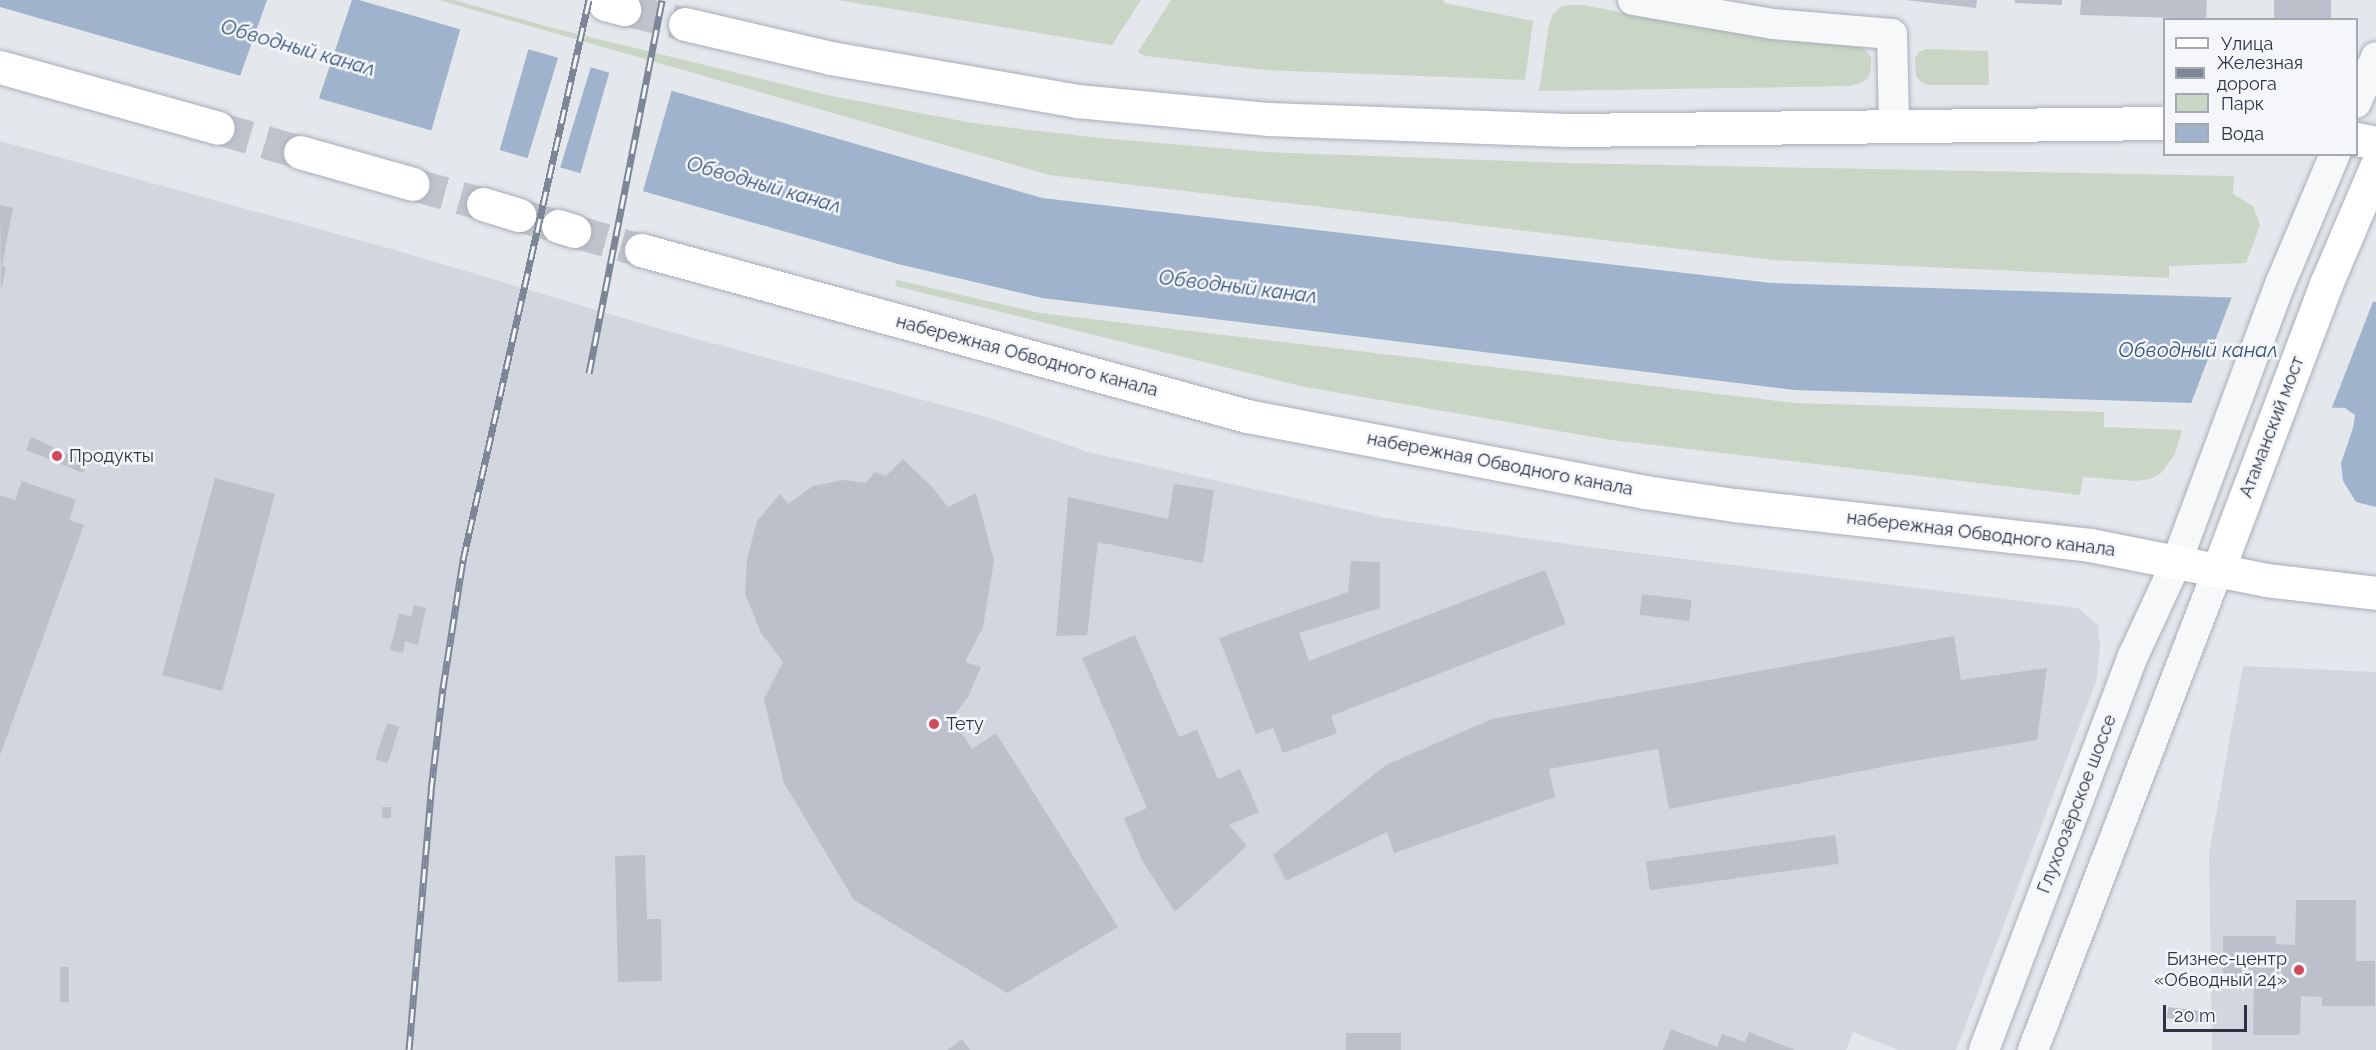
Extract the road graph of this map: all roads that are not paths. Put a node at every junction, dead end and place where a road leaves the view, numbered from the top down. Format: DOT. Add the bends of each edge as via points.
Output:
graph roads {
  1 [pos="1633,0"];
  2 [pos="685,24"];
  3 [pos="2376,57"];
  4 [pos="0,67"];
  5 [pos="2358,99"];
  6 [pos="2163,123"];
  7 [pos="1894,124"];
  8 [pos="218,128"];
  9 [pos="2358,139"];
  10 [pos="2376,143"];
  11 [pos="300,152"];
  12 [pos="2334,156"];
  13 [pos="2376,167"];
  14 [pos="413,184"];
  15 [pos="483,204"];
  16 [pos="519,215"];
  17 [pos="641,250"];
  18 [pos="2177,561"];
  19 [pos="2218,570"];
  20 [pos="2376,593"];
  21 [pos="1984,1050"];
  22 [pos="2033,1050"];
  1 -- 7 [label="street" via="1773,24 1892,34"];
  2 -- 7 [label="main road" via="831,58 1077,100 1269,119 1568,129"];
  3 -- 5 [label="street"];
  4 -- 8 [label="main road"];
  6 -- 7 [label="main road"];
  9 -- 10 [label="main road"];
  11 -- 14 [label="main road"];
  12 -- 18 [label="street" via="2229,418"];
  13 -- 19 [label="main road, Атаманский мост" via="2326,284"];
  15 -- 16 [label="main road"];
  17 -- 18 [label="main road, набережная Обводного канала" via="1247,416 1644,492 2090,545"];
  18 -- 19 [label="main road, набережная Обводного канала"];
  18 -- 21 [label="street, Глухоозёрское шоссе" via="2143,631"];
  19 -- 20 [label="main road, набережная Обводного канала"];
  19 -- 22 [label="street"];
}
